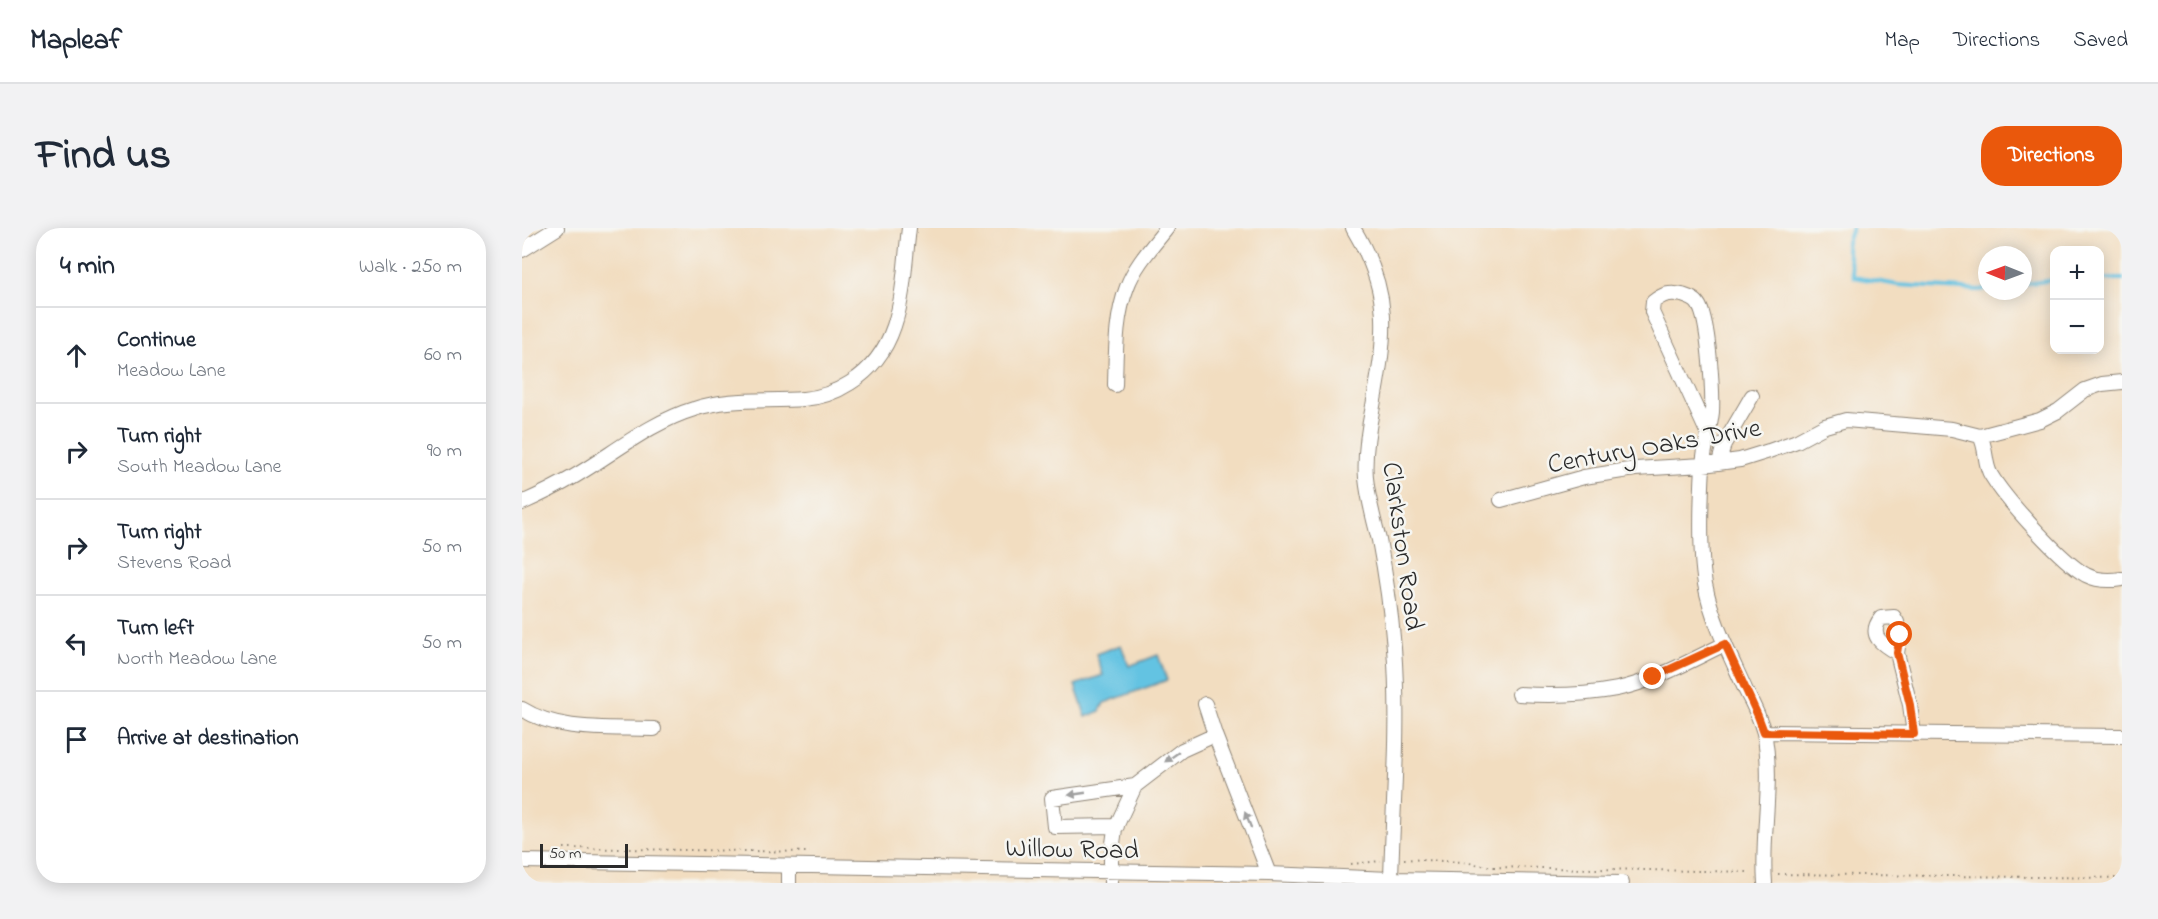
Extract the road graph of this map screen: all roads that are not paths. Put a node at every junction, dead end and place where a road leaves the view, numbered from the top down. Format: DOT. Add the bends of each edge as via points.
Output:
graph roads {
  1 [pos="557,228"];
  2 [pos="909,228"];
  3 [pos="1167,228"];
  4 [pos="1353,228"];
  5 [pos="522,250"];
  6 [pos="2122,382"];
  7 [pos="1115,385"];
  8 [pos="1752,396"];
  9 [pos="1707,432"];
  10 [pos="1982,440"];
  11 [pos="1719,463"];
  12 [pos="1703,465"];
  13 [pos="1501,500"];
  14 [pos="522,503"];
  15 [pos="2122,579"];
  16 [pos="1725,644"];
  17 [pos="1897,653"];
  18 [pos="1519,694"];
  19 [pos="1205,704"];
  20 [pos="522,709"];
  21 [pos="654,729"];
  22 [pos="1764,732"];
  23 [pos="1914,734"];
  24 [pos="1215,735"];
  25 [pos="2122,736"];
  26 [pos="1135,786"];
  27 [pos="1117,826"];
  28 [pos="522,861"];
  29 [pos="789,866"];
  30 [pos="1269,874"];
  31 [pos="1111,878"];
  32 [pos="1391,879"];
  33 [pos="789,883"];
  34 [pos="1622,883"];
  35 [pos="1765,883"];
  1 -- 5 [label="street"];
  2 -- 14 [label="street" via="898,316 873,366 859,378 843,388 805,399 730,402 686,411"];
  3 -- 7 [label="street" via="1127,285 1119,312"];
  4 -- 32 [label="street, Clarkston Road" via="1365,248 1383,304 1383,350 1367,436 1366,479 1390,601 1394,649"];
  6 -- 10 [label="street" via="2085,390 2040,420"];
  8 -- 11 [label="street" via="1724,444"];
  9 -- 9 [label="street" via="1712,394 1699,304 1674,293 1662,295 1653,302 1652,312"];
  9 -- 12 [label="street"];
  10 -- 11 [label="street, Century Oaks Drive" via="1952,429 1846,420 1769,451"];
  10 -- 15 [label="street" via="1989,472 2006,498 2073,567 2109,581"];
  11 -- 12 [label="street, Century Oaks Drive"];
  12 -- 13 [label="street, Century Oaks Drive" via="1584,477"];
  12 -- 16 [label="street" via="1703,564 1711,605"];
  16 -- 18 [label="street" via="1618,689"];
  16 -- 22 [label="street"];
  17 -- 23 [label="street"];
  19 -- 24 [label="street"];
  20 -- 21 [label="street" via="569,725"];
  22 -- 23 [label="street"];
  22 -- 35 [label="street"];
  23 -- 25 [label="street"];
  24 -- 26 [label="street, one-way" via="1182,750"];
  30 -- 24 [label="street, one-way"];
  26 -- 27 [label="street"];
  26 -- 27 [label="street, one-way" via="1052,798 1055,827"];
  27 -- 31 [label="street"];
  28 -- 29 [label="street, Willow Road"];
  29 -- 31 [label="street, Willow Road"];
  29 -- 33 [label="street"];
  30 -- 31 [label="street, Willow Road"];
  30 -- 32 [label="street, Willow Road"];
  32 -- 34 [label="street, Willow Road"];
}
